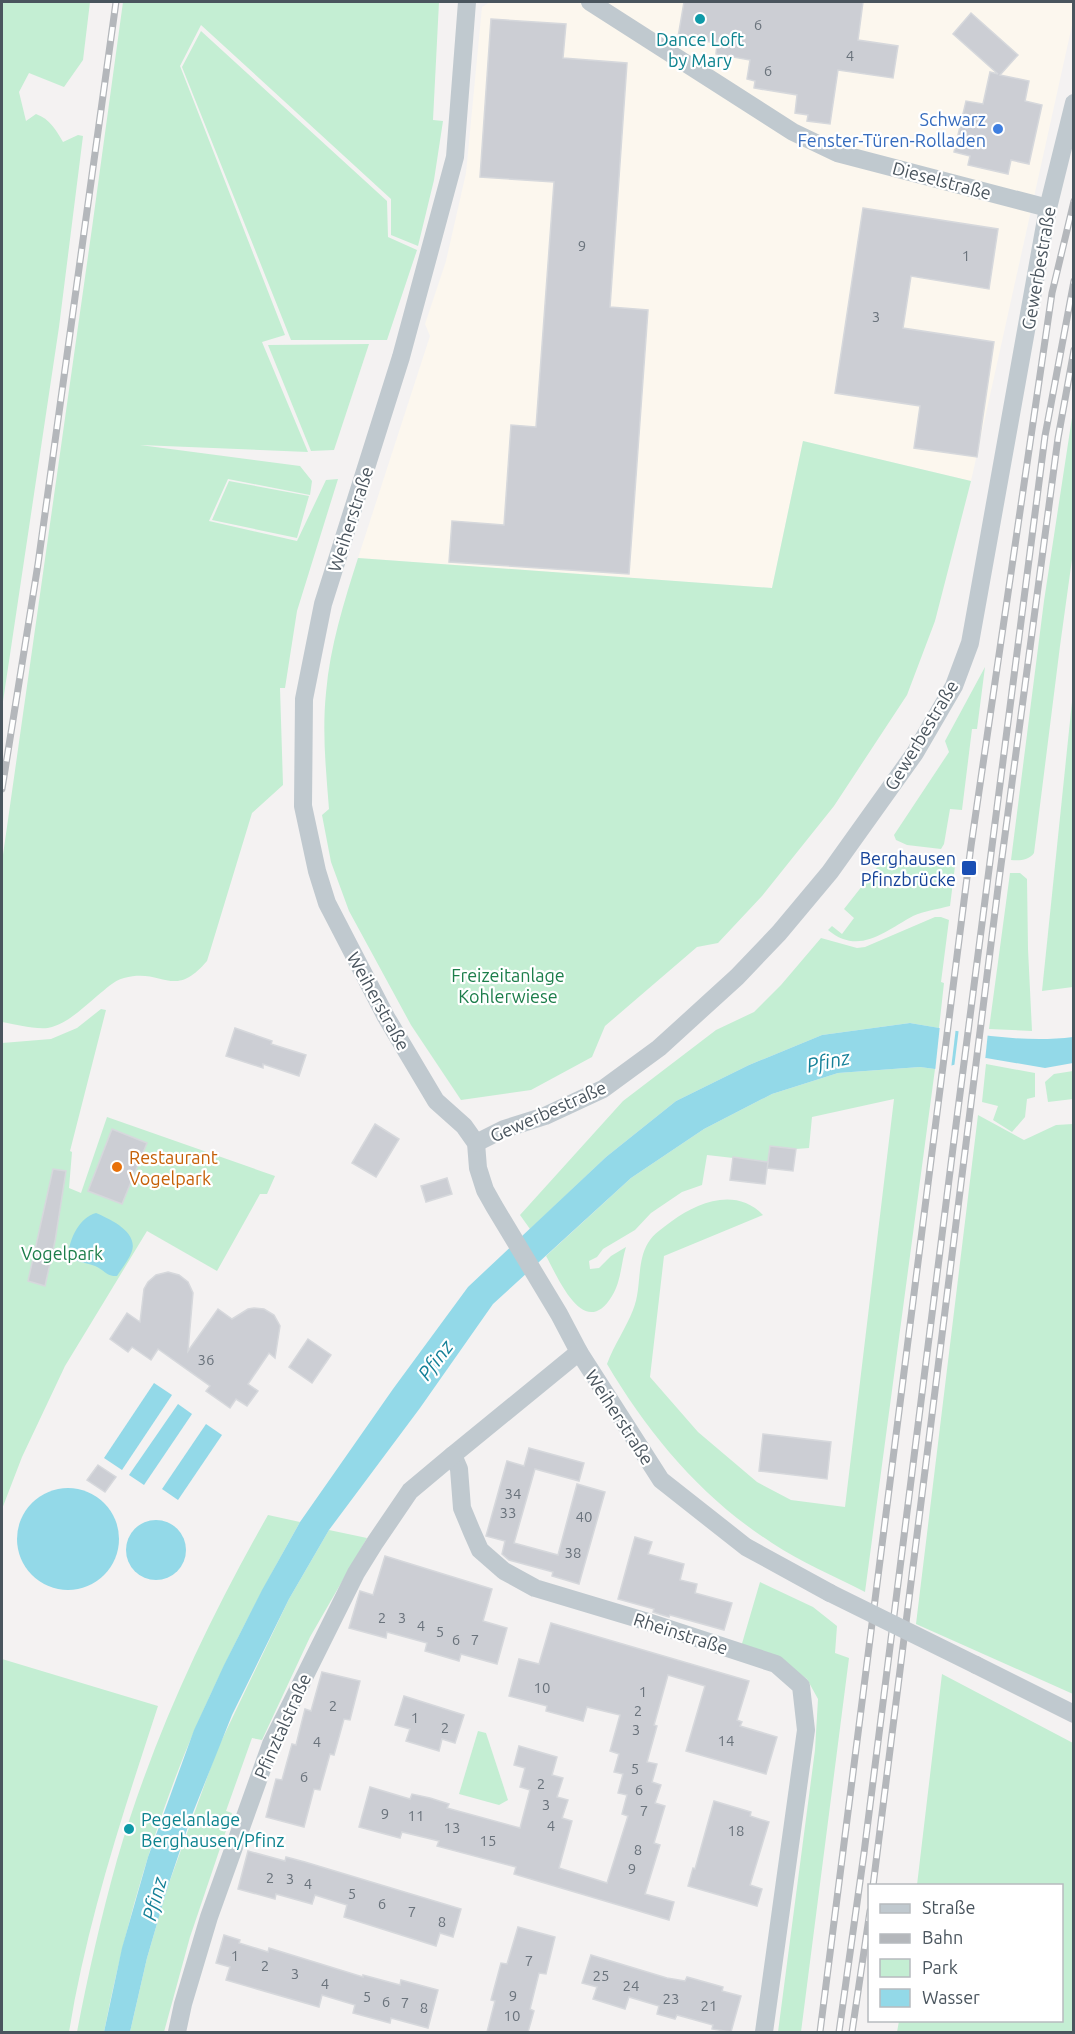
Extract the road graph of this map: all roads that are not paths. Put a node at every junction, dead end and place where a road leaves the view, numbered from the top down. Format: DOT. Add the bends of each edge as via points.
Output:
graph roads {
  1 [pos="467,2"];
  2 [pos="590,2"];
  3 [pos="1074,103"];
  4 [pos="1048,208"];
  5 [pos="476,1143"];
  6 [pos="579,1352"];
  7 [pos="453,1455"];
  8 [pos="1074,1714"];
  9 [pos="177,2032"];
  10 [pos="764,2032"];
  1 -- 5 [label="street, Weiherstraße" via="455,157 401,357 322,604 304,699 303,806 327,903 386,1017 436,1101 464,1126"];
  2 -- 4 [label="street, Dieselstraße" via="793,132 837,153"];
  3 -- 4 [label="street, Gewerbestraße"];
  4 -- 5 [label="street, Gewerbestraße" via="970,642 954,686 915,753 830,872 779,933 659,1048 603,1089"];
  5 -- 6 [label="street, Weiherstraße" via="485,1190"];
  6 -- 7 [label="street"];
  6 -- 8 [label="street, Weiherstraße, bridge" via="661,1480 746,1547"];
  7 -- 9 [label="street, Pfinztalstraße" via="410,1491 368,1554 276,1734 209,1917"];
  7 -- 10 [label="street, Rheinstraße" via="459,1468 462,1508 472,1532 480,1550 504,1571 535,1588 776,1664 801,1686 806,1730"];
}
